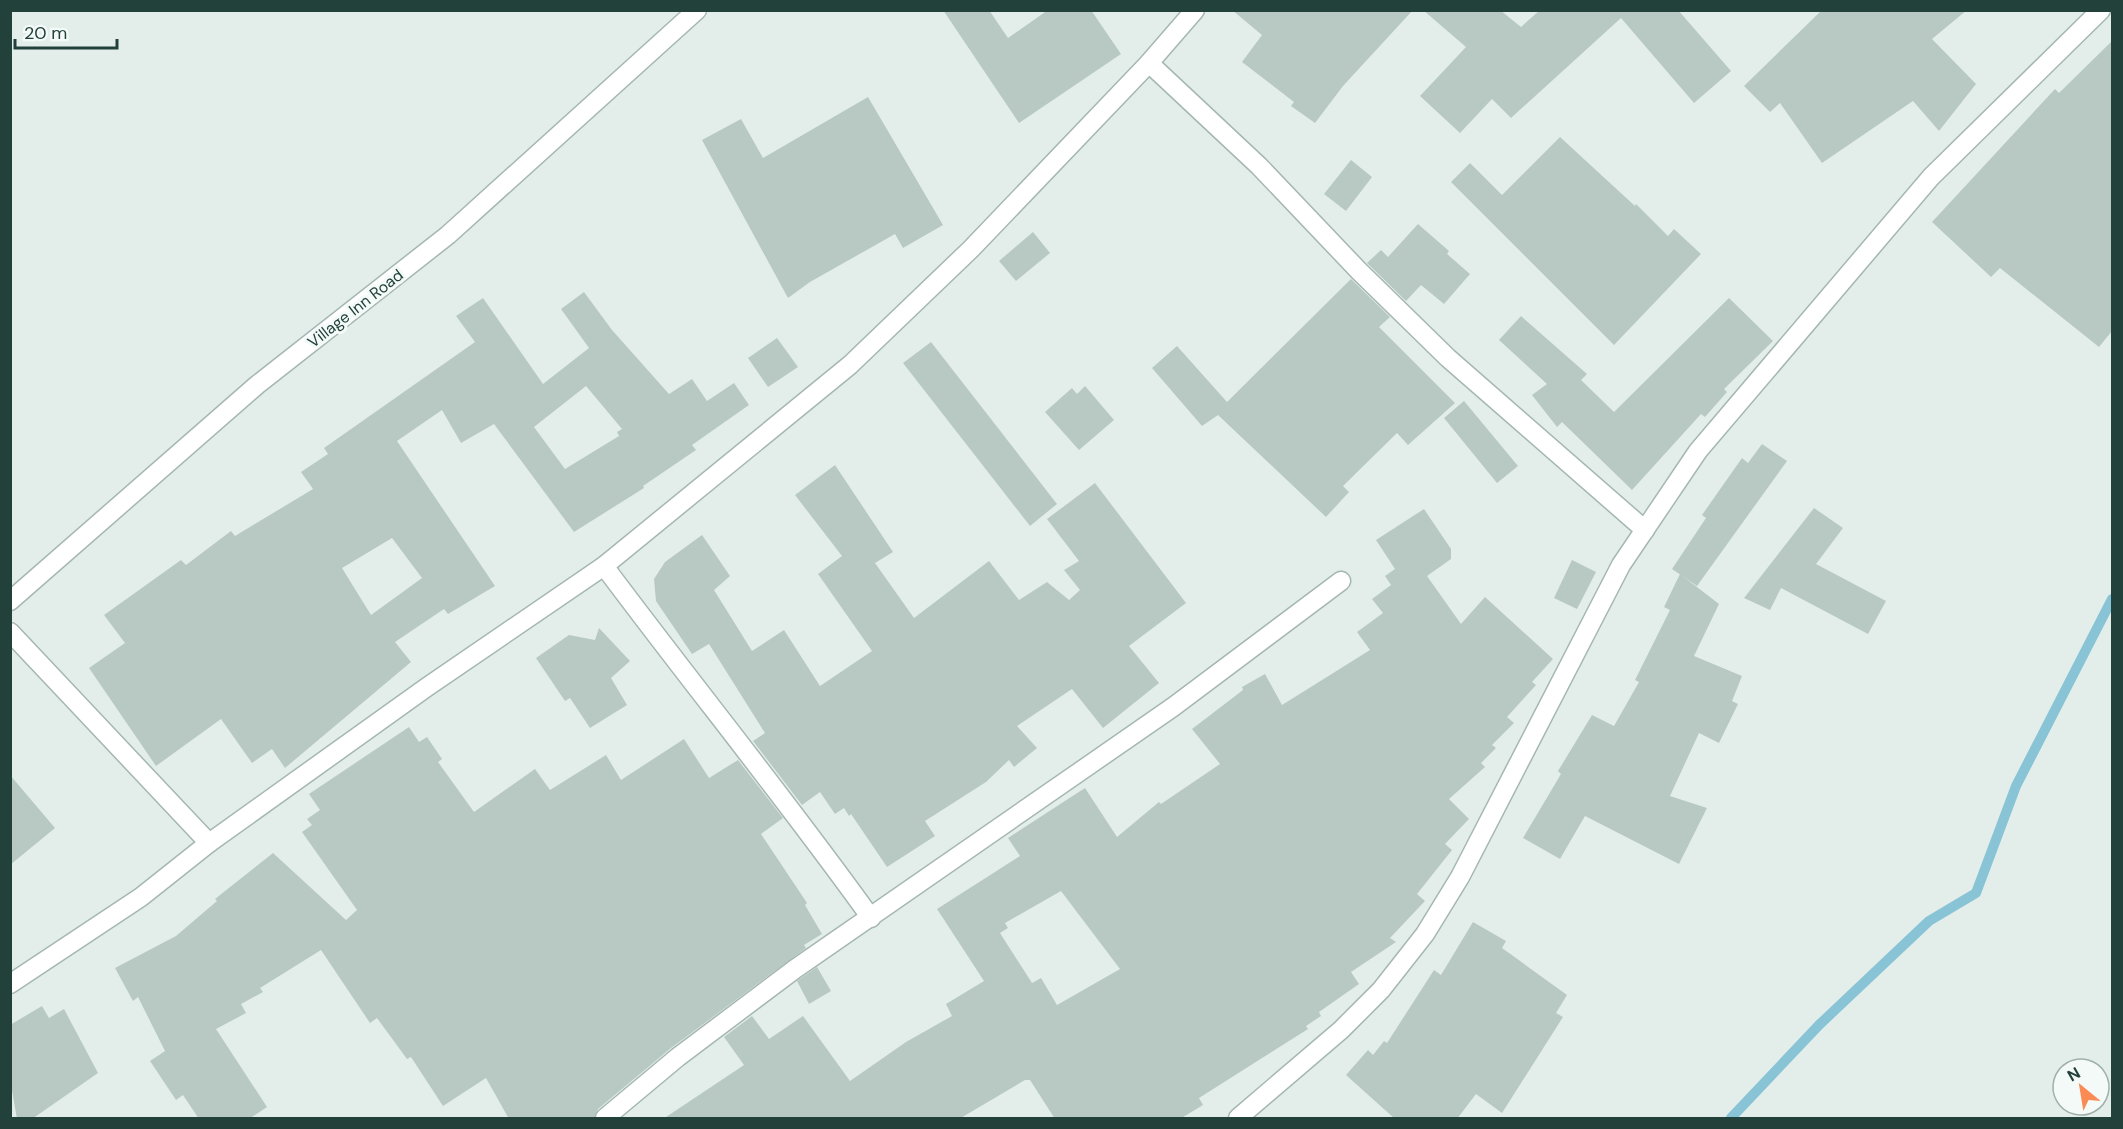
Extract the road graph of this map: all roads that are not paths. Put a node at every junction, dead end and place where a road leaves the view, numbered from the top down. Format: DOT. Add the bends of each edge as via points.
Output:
graph roads {
  1 [pos="697,10"];
  2 [pos="1195,10"];
  3 [pos="2101,10"];
  4 [pos="1149,63"];
  5 [pos="1645,530"];
  6 [pos="604,566"];
  7 [pos="1341,581"];
  8 [pos="10,601"];
  9 [pos="10,632"];
  10 [pos="209,843"];
  11 [pos="871,918"];
  12 [pos="10,984"];
  13 [pos="605,1119"];
  14 [pos="1238,1119"];
  1 -- 8 [label="street, Village Inn Road" via="448,235 257,385"];
  2 -- 4 [label="street"];
  3 -- 5 [label="street" via="1931,177 1698,451"];
  4 -- 5 [label="street" via="1259,166 1448,358"];
  4 -- 6 [label="street" via="971,249 850,365"];
  5 -- 14 [label="street" via="1621,565 1460,877 1425,934 1381,990 1341,1030"];
  6 -- 10 [label="street"];
  6 -- 11 [label="street" via="792,808"];
  7 -- 11 [label="street" via="1173,707"];
  9 -- 10 [label="street"];
  10 -- 12 [label="street" via="141,897"];
  11 -- 13 [label="street" via="795,969 678,1057"];
}
